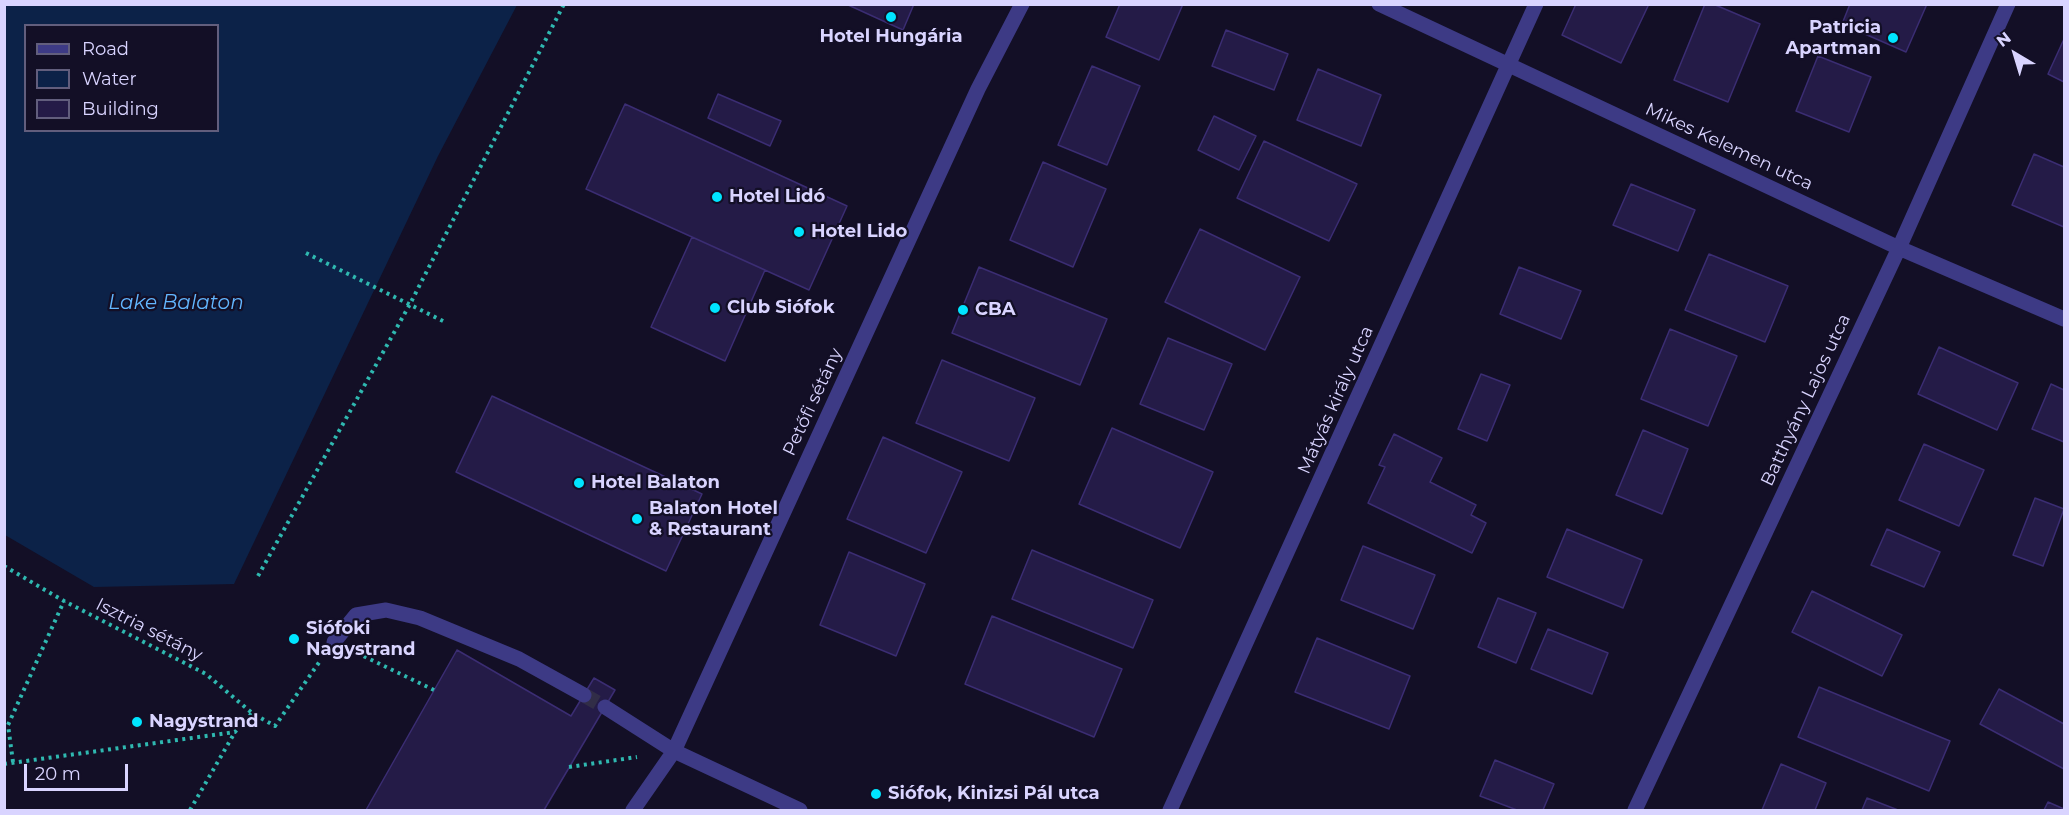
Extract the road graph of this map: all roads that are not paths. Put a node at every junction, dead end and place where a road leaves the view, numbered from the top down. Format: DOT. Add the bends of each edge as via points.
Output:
graph roads {
  1 [pos="1022,4"];
  2 [pos="1379,4"];
  3 [pos="1536,4"];
  4 [pos="2008,4"];
  5 [pos="1509,66"];
  6 [pos="1899,248"];
  7 [pos="2064,319"];
  8 [pos="334,642"];
  9 [pos="584,695"];
  10 [pos="605,707"];
  11 [pos="674,751"];
  12 [pos="633,810"];
  13 [pos="800,810"];
  14 [pos="1170,810"];
  15 [pos="1635,810"];
  1 -- 11 [label="street, Petőfi sétány" via="978,89"];
  2 -- 5 [label="street, Mikes Kelemen utca"];
  3 -- 5 [label="street, Mátyás király utca"];
  4 -- 6 [label="street, Batthyány Lajos utca"];
  5 -- 6 [label="street, Mikes Kelemen utca"];
  5 -- 14 [label="street, Mátyás király utca"];
  6 -- 7 [label="street, Mikes Kelemen utca"];
  6 -- 15 [label="street, Batthyány Lajos utca"];
  8 -- 9 [label="street" via="356,615 386,610 420,618 519,659"];
  10 -- 11 [label="street"];
  11 -- 12 [label="street, Petőfi sétány"];
  11 -- 13 [label="street"];
}
